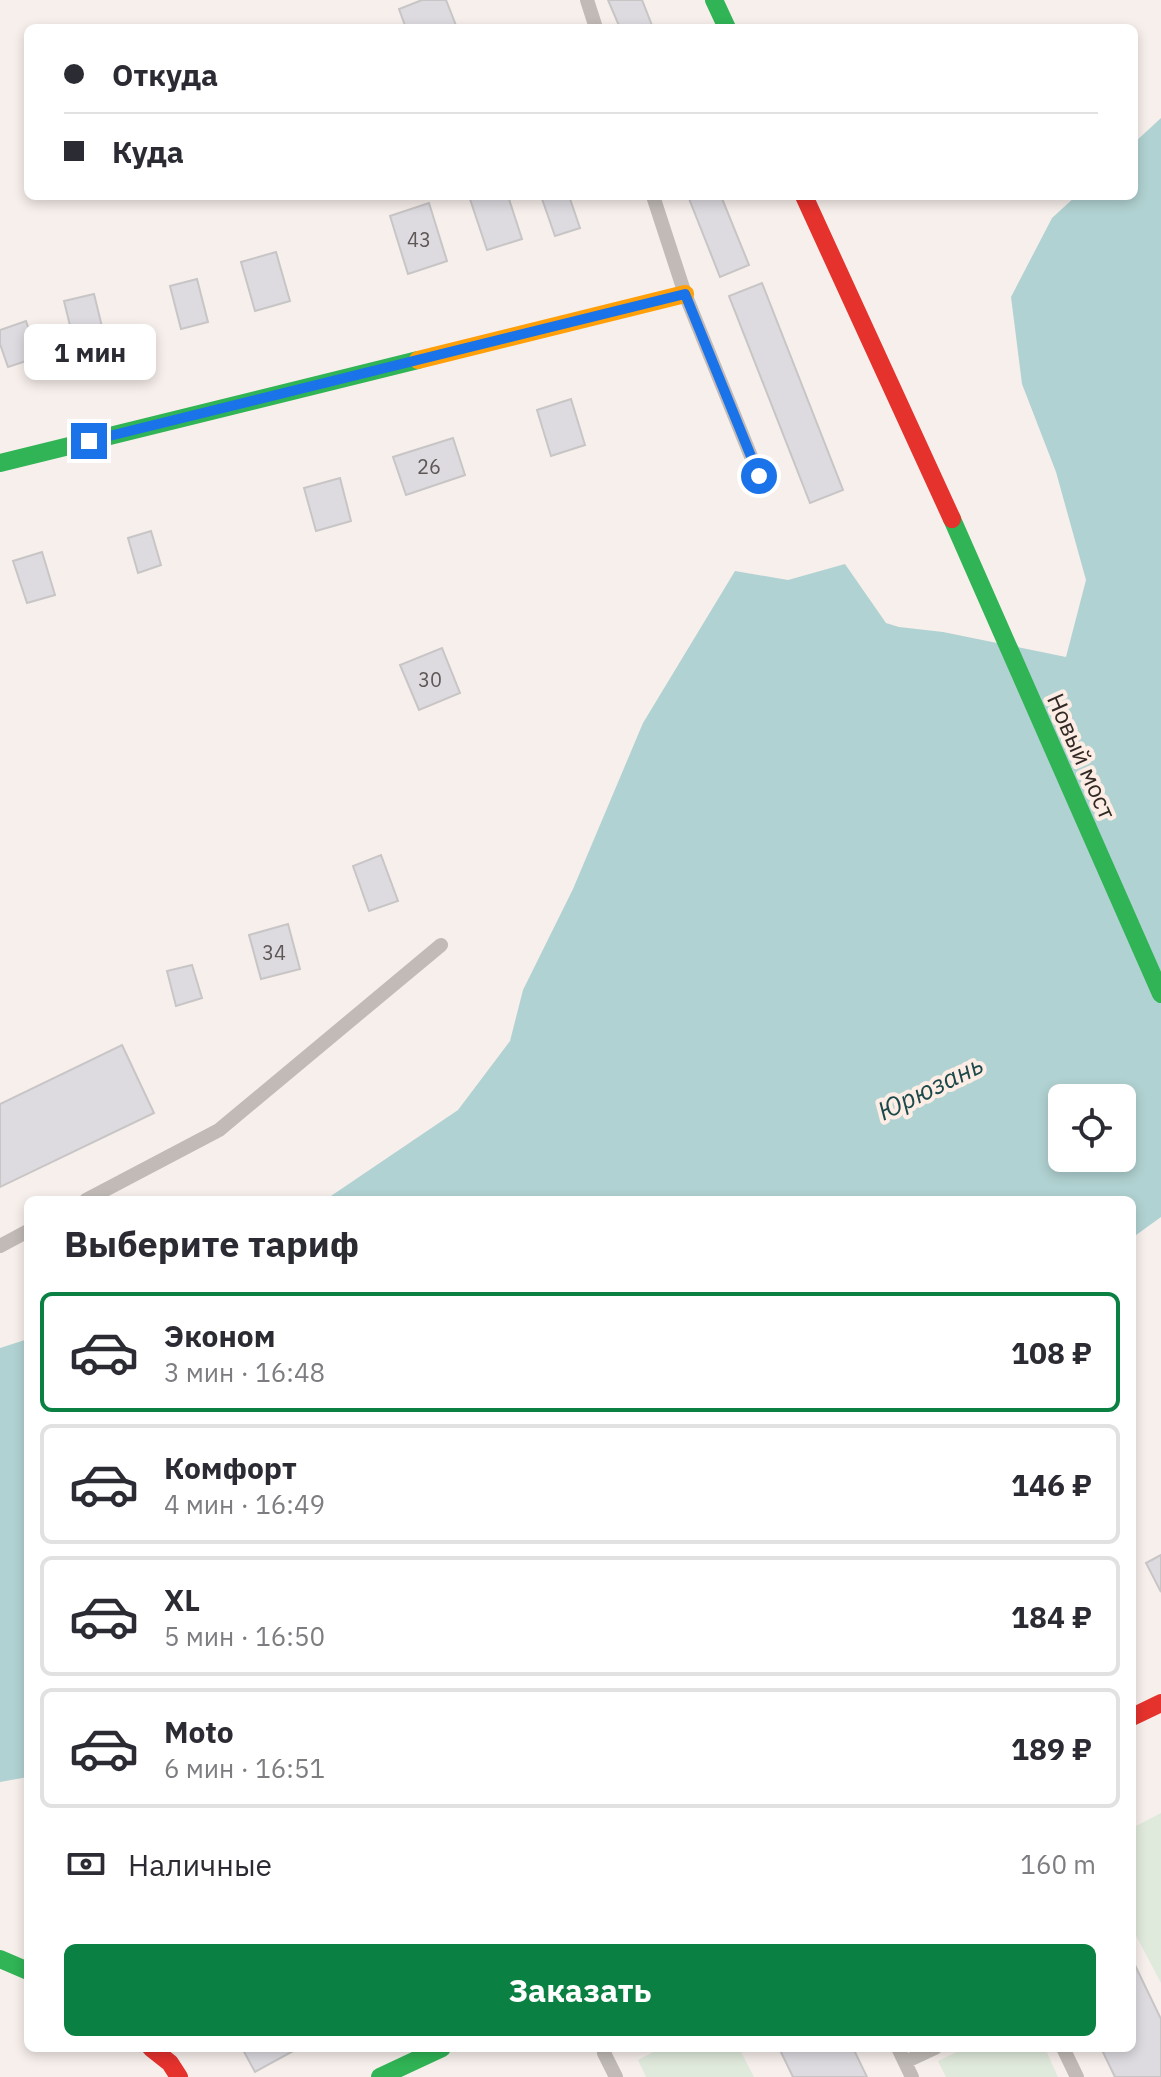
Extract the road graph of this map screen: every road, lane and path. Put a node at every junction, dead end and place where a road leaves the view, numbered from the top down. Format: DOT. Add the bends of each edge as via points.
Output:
graph roads {
  1 [pos="587,0"];
  2 [pos="714,0"];
  3 [pos="595,24"];
  4 [pos="725,24"];
  5 [pos="654,200"];
  6 [pos="806,200"];
  7 [pos="685,294"];
  8 [pos="0,463"];
  9 [pos="759,476"];
  10 [pos="441,945"];
  11 [pos="1161,994"];
  12 [pos="94,1196"];
  13 [pos="24,1233"];
  14 [pos="0,1246"];
  15 [pos="1161,1703"];
  16 [pos="1136,1715"];
  17 [pos="0,1959"];
  18 [pos="24,1969"];
  19 [pos="433,2052"];
  20 [pos="900,2052"];
  21 [pos="926,2052"];
  22 [pos="1065,2052"];
  23 [pos="604,2053"];
  24 [pos="905,2062"];
  25 [pos="380,2077"];
  26 [pos="616,2077"];
  27 [pos="912,2077"];
  28 [pos="1077,2077"];
  1 -- 3 [label="lane"];
  2 -- 4 [label="main road"];
  5 -- 7 [label="lane"];
  6 -- 11 [label="main road, Новый мост"];
  7 -- 8 [label="main road"];
  7 -- 9 [label="lane"];
  10 -- 12 [label="lane" via="219,1130"];
  13 -- 14 [label="lane"];
  15 -- 16 [label="main road"];
  17 -- 18 [label="main road"];
  19 -- 25 [label="main road"];
  20 -- 24 [label="lane"];
  21 -- 24 [label="lane"];
  22 -- 28 [label="lane"];
  23 -- 26 [label="lane"];
  24 -- 27 [label="lane"];
}
